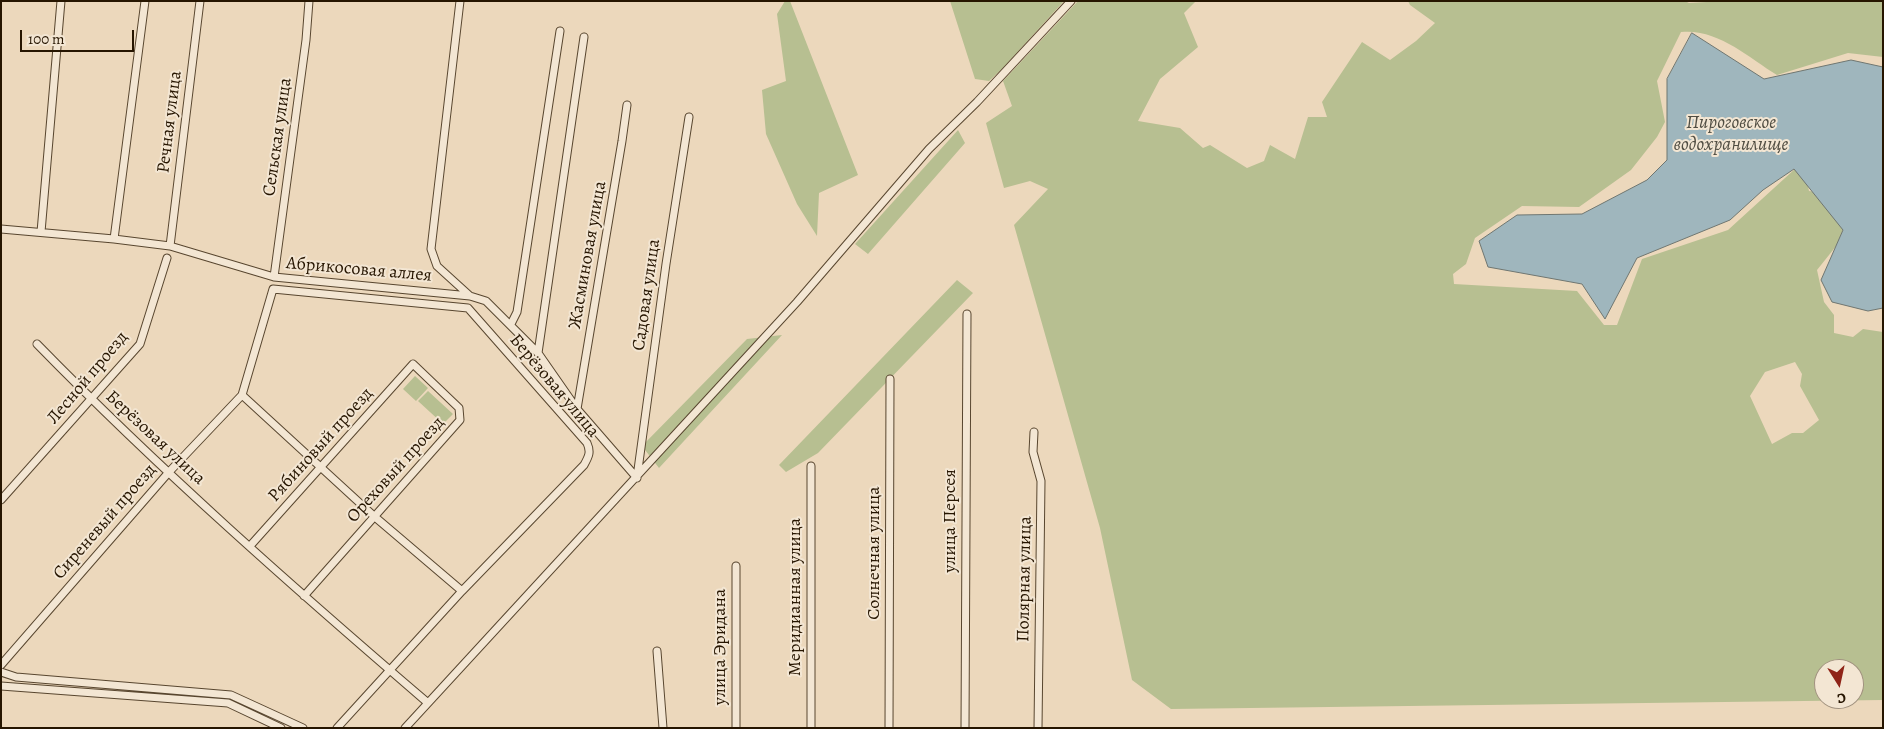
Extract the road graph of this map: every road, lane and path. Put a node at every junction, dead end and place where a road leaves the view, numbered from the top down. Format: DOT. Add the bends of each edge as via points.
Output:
graph roads {
  1 [pos="61,1"];
  2 [pos="145,1"];
  3 [pos="200,1"];
  4 [pos="309,1"];
  5 [pos="460,1"];
  6 [pos="1071,1"];
  7 [pos="560,31"];
  8 [pos="584,37"];
  9 [pos="627,105"];
  10 [pos="689,117"];
  11 [pos="1,229"];
  12 [pos="41,232"];
  13 [pos="114,239"];
  14 [pos="170,246"];
  15 [pos="167,258"];
  16 [pos="274,277"];
  17 [pos="273,289"];
  18 [pos="470,296"];
  19 [pos="967,314"];
  20 [pos="510,324"];
  21 [pos="37,344"];
  22 [pos="538,353"];
  23 [pos="414,364"];
  24 [pos="890,379"];
  25 [pos="242,396"];
  26 [pos="91,399"];
  27 [pos="577,409"];
  28 [pos="1034,432"];
  29 [pos="811,466"];
  30 [pos="321,468"];
  31 [pos="169,472"];
  32 [pos="637,478"];
  33 [pos="1,500"];
  34 [pos="375,517"];
  35 [pos="250,546"];
  36 [pos="736,566"];
  37 [pos="462,591"];
  38 [pos="304,596"];
  39 [pos="658,651"];
  40 [pos="1,665"];
  41 [pos="391,671"];
  42 [pos="1,672"];
  43 [pos="1,686"];
  44 [pos="428,703"];
  45 [pos="281,728"];
  46 [pos="303,728"];
  47 [pos="337,728"];
  48 [pos="405,728"];
  49 [pos="663,728"];
  50 [pos="736,728"];
  51 [pos="811,728"];
  52 [pos="889,728"];
  53 [pos="965,728"];
  54 [pos="1038,728"];
  1 -- 12 [label="street"];
  2 -- 13 [label="street"];
  3 -- 14 [label="street, Речная улица"];
  4 -- 16 [label="street, Сельская улица"];
  5 -- 18 [label="street" via="430,249 437,266"];
  6 -- 32 [label="street" via="929,149 797,302"];
  7 -- 20 [label="street" via="517,312"];
  8 -- 22 [label="street"];
  9 -- 27 [label="street, Жасминовая улица"];
  10 -- 32 [label="street, Садовая улица"];
  11 -- 12 [label="street, Абрикосовая аллея"];
  12 -- 13 [label="street, Абрикосовая аллея"];
  13 -- 14 [label="street, Абрикосовая аллея"];
  14 -- 16 [label="street, Абрикосовая аллея"];
  15 -- 26 [label="street, Лесной проезд" via="140,344"];
  16 -- 18 [label="street, Абрикосовая аллея"];
  17 -- 25 [label="street, Сиреневый проезд"];
  17 -- 37 [label="street, Берёзовая улица" via="468,308 587,442 590,456 584,465"];
  18 -- 20 [label="street, Абрикосовая аллея" via="486,301"];
  19 -- 53 [label="street, улица Персея"];
  20 -- 22 [label="street, Абрикосовая аллея"];
  21 -- 26 [label="street, Берёзовая улица"];
  22 -- 27 [label="street, Абрикосовая аллея"];
  23 -- 30 [label="street, Рябиновый проезд"];
  23 -- 34 [label="street, Ореховый проезд" via="459,408 460,420"];
  24 -- 52 [label="street, Солнечная улица"];
  25 -- 30 [label="street"];
  25 -- 31 [label="street, Сиреневый проезд"];
  26 -- 31 [label="street, Берёзовая улица"];
  26 -- 33 [label="street, Лесной проезд"];
  27 -- 32 [label="street, Абрикосовая аллея"];
  28 -- 54 [label="street, Полярная улица" via="1033,452 1042,481"];
  29 -- 51 [label="street, Меридианная улица"];
  30 -- 34 [label="street"];
  30 -- 35 [label="street, Рябиновый проезд"];
  31 -- 35 [label="street, Берёзовая улица"];
  31 -- 40 [label="street, Сиреневый проезд"];
  32 -- 44 [label="street"];
  34 -- 37 [label="street"];
  34 -- 38 [label="street, Ореховый проезд"];
  35 -- 38 [label="street, Берёзовая улица"];
  36 -- 50 [label="street, улица Эридана"];
  37 -- 41 [label="street, Берёзовая улица"];
  38 -- 41 [label="street, Берёзовая улица"];
  39 -- 49 [label="street"];
  41 -- 44 [label="street, Берёзовая улица"];
  41 -- 47 [label="street, Берёзовая улица"];
  42 -- 46 [label="street" via="16,677 231,695"];
  43 -- 45 [label="street" via="228,703"];
  44 -- 48 [label="street"];
}
